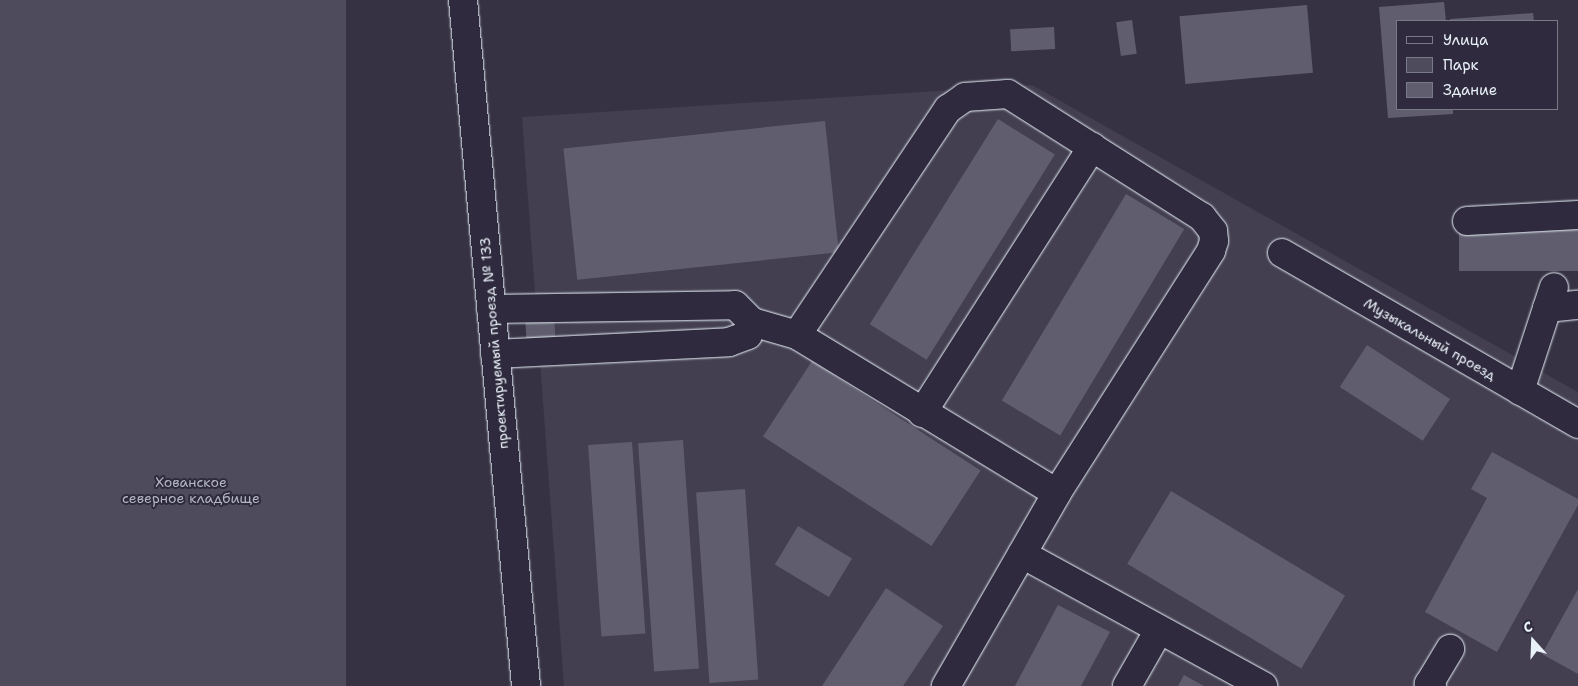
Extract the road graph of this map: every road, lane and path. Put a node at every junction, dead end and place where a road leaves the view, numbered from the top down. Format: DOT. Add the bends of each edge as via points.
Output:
graph roads {
  1 [pos="463,0"];
  2 [pos="1092,147"];
  3 [pos="1578,215"];
  4 [pos="1467,221"];
  5 [pos="1282,253"];
  6 [pos="1578,305"];
  7 [pos="491,309"];
  8 [pos="752,322"];
  9 [pos="797,335"];
  10 [pos="495,354"];
  11 [pos="1520,391"];
  12 [pos="922,413"];
  13 [pos="1578,424"];
  14 [pos="1057,493"];
  15 [pos="1022,554"];
  16 [pos="1159,630"];
  17 [pos="1450,649"];
  18 [pos="526,686"];
  19 [pos="946,686"];
  20 [pos="1127,686"];
  21 [pos="1263,686"];
  22 [pos="1432,686"];
  1 -- 7 [label="street, проектируемый проезд № 133"];
  2 -- 9 [label="street" via="1008,94 965,98 948,109"];
  2 -- 12 [label="street"];
  2 -- 14 [label="street" via="1202,216 1209,224 1214,240"];
  3 -- 4 [label="street"];
  5 -- 11 [label="street, Музыкальный проезд"];
  6 -- 11 [label="street" via="1550,298"];
  7 -- 8 [label="street" via="726,303 735,305"];
  7 -- 10 [label="street, проектируемый проезд № 133"];
  8 -- 9 [label="street"];
  8 -- 10 [label="street" via="748,335 729,342"];
  9 -- 12 [label="street"];
  10 -- 18 [label="street, проектируемый проезд № 133"];
  11 -- 13 [label="street, Музыкальный проезд"];
  12 -- 14 [label="street"];
  14 -- 15 [label="street"];
  15 -- 16 [label="street"];
  15 -- 19 [label="street"];
  16 -- 20 [label="street"];
  16 -- 21 [label="street"];
  17 -- 22 [label="street" via="1429,684"];
}
